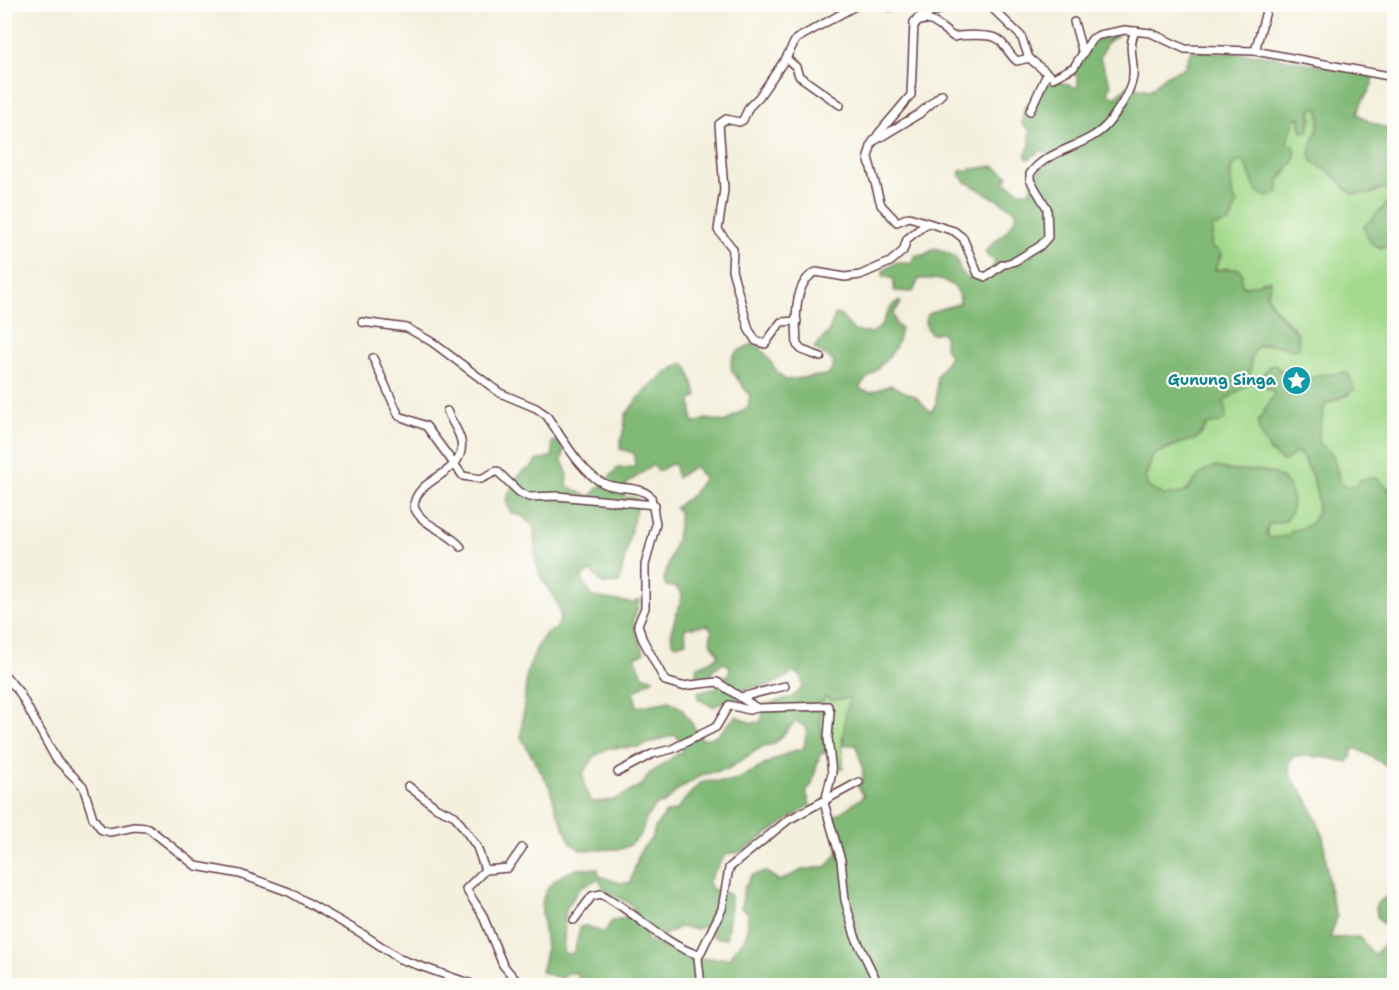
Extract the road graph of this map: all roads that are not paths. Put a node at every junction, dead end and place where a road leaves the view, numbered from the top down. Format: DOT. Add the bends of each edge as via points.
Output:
graph roads {
  1 [pos="859,4"];
  2 [pos="884,4"];
  3 [pos="900,4"];
  4 [pos="945,4"];
  5 [pos="988,4"];
  6 [pos="1268,4"];
  7 [pos="1074,22"];
  8 [pos="913,26"];
  9 [pos="1136,31"];
  10 [pos="1255,51"];
  11 [pos="1083,54"];
  12 [pos="786,58"];
  13 [pos="1029,58"];
  14 [pos="1046,76"];
  15 [pos="1395,77"];
  16 [pos="942,94"];
  17 [pos="840,105"];
  18 [pos="1030,111"];
  19 [pos="872,143"];
  20 [pos="927,223"];
  21 [pos="797,321"];
  22 [pos="362,322"];
  23 [pos="821,357"];
  24 [pos="373,358"];
  25 [pos="447,411"];
  26 [pos="453,466"];
  27 [pos="655,506"];
  28 [pos="461,547"];
  29 [pos="4,674"];
  30 [pos="785,686"];
  31 [pos="741,697"];
  32 [pos="758,708"];
  33 [pos="618,772"];
  34 [pos="859,782"];
  35 [pos="408,786"];
  36 [pos="824,803"];
  37 [pos="522,848"];
  38 [pos="485,870"];
  39 [pos="574,920"];
  40 [pos="699,955"];
  41 [pos="477,986"];
  42 [pos="521,986"];
  43 [pos="700,986"];
  44 [pos="879,986"];
  1 -- 12 [label="street" via="799,36"];
  2 -- 3 [label="street"];
  4 -- 8 [label="street" via="939,11 921,14"];
  5 -- 13 [label="street" via="1021,36"];
  6 -- 10 [label="street"];
  7 -- 11 [label="street"];
  8 -- 13 [label="street" via="918,21 931,21 954,37 991,36 1017,61"];
  8 -- 19 [label="street" via="911,95"];
  9 -- 10 [label="street" via="1185,49"];
  9 -- 11 [label="street" via="1100,35 1092,39"];
  9 -- 20 [label="street" via="1131,39 1132,80 1109,123 1090,138 1051,155 1030,174 1047,208 1048,237 1040,246 986,277 978,274 963,238"];
  10 -- 15 [label="street"];
  11 -- 14 [label="street" via="1067,73 1057,78"];
  12 -- 17 [label="street" via="799,76"];
  12 -- 21 [label="street" via="748,107 743,120 726,119 719,124 724,190 718,230 733,249 732,270 749,330 756,341 767,343 777,325"];
  13 -- 14 [label="street"];
  14 -- 18 [label="street"];
  16 -- 19 [label="street" via="919,114"];
  19 -- 20 [label="street" via="868,157 884,211 897,222 909,217"];
  20 -- 21 [label="street" via="890,262 860,275 811,275 799,294"];
  21 -- 23 [label="street" via="798,347"];
  22 -- 27 [label="street" via="407,328 432,342 500,393 546,415 594,477 615,487 646,492"];
  24 -- 26 [label="street" via="399,416 426,426"];
  25 -- 26 [label="street" via="461,442"];
  26 -- 27 [label="street" via="468,478 484,479 501,471 519,492 529,496"];
  26 -- 28 [label="street" via="422,488 414,506 421,518 451,536"];
  27 -- 31 [label="street" via="656,524 645,565 646,602 638,624 642,638 668,684 717,682"];
  29 -- 41 [label="street" via="19,692 56,759 83,786 93,818 102,830 148,828 196,866 240,874 289,892 400,959"];
  30 -- 31 [label="street"];
  31 -- 32 [label="street"];
  32 -- 33 [label="street" via="729,705 716,726"];
  32 -- 36 [label="street" via="828,706 832,773"];
  34 -- 36 [label="street"];
  35 -- 38 [label="street" via="436,808 455,816 477,847"];
  36 -- 40 [label="street" via="788,820 729,867 722,909"];
  36 -- 44 [label="street" via="841,860 845,900 855,936"];
  37 -- 38 [label="street" via="508,868"];
  38 -- 42 [label="street" via="466,889 482,914 503,965"];
  39 -- 40 [label="street" via="592,896 601,894 675,946"];
  40 -- 43 [label="street"];
}
